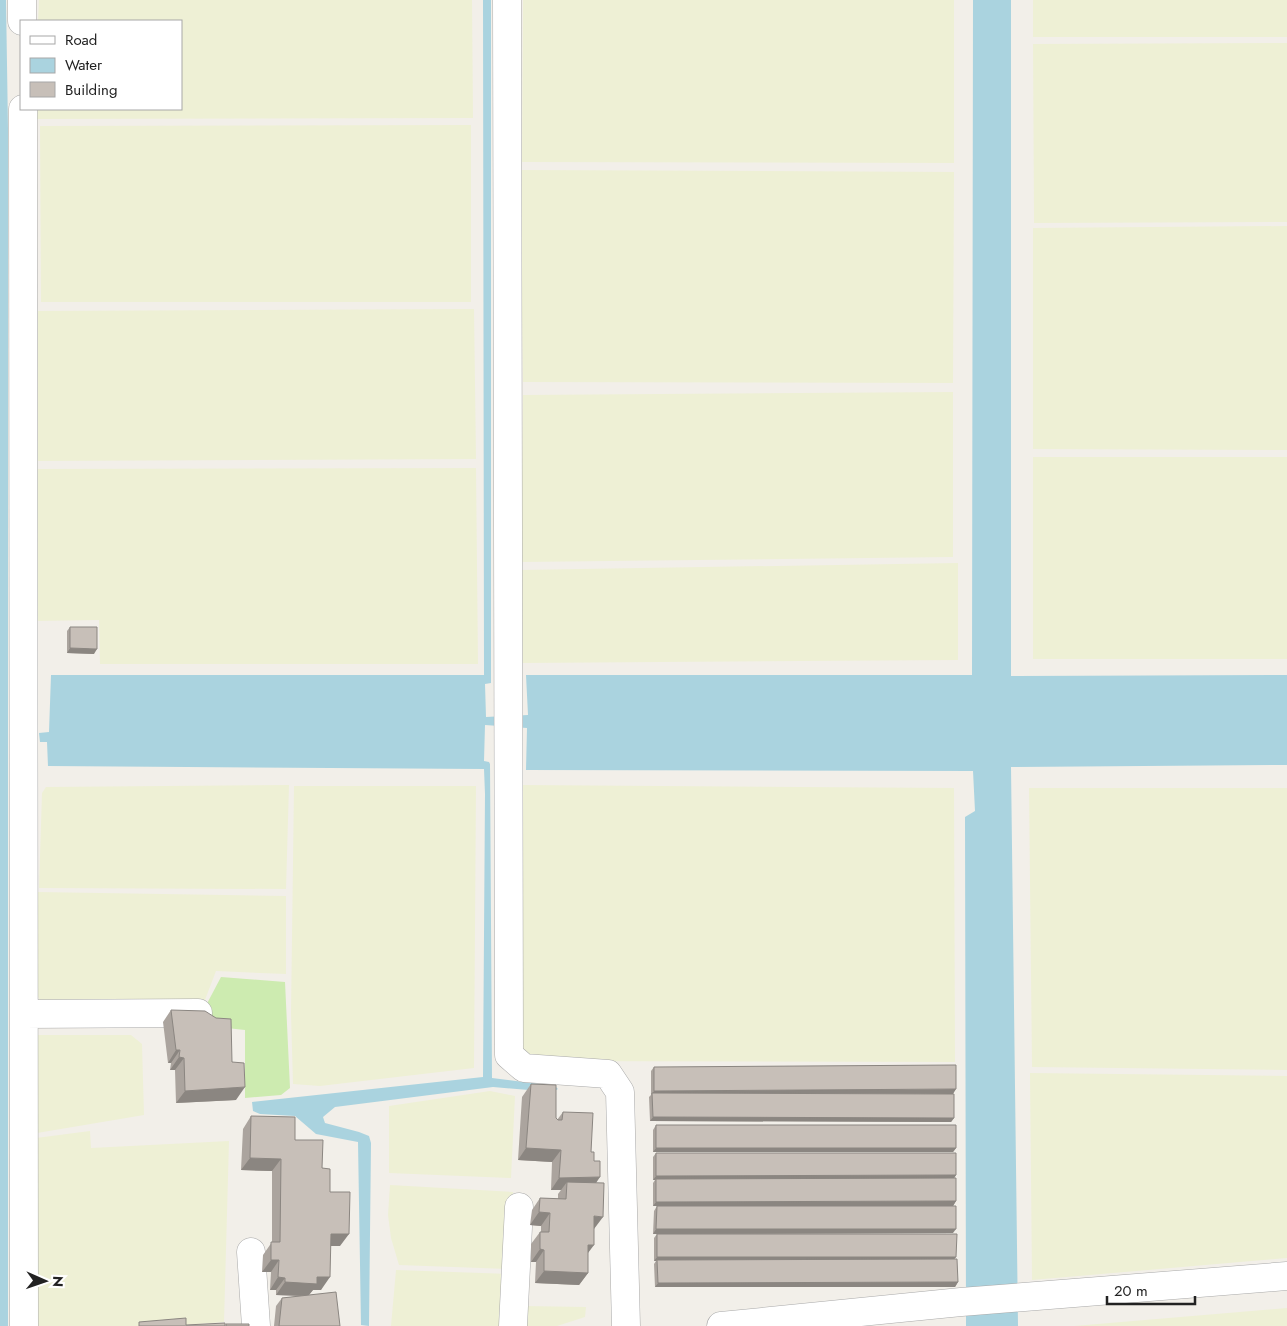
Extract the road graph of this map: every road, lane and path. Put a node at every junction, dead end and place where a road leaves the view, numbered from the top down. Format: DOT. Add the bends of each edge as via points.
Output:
graph roads {
  1 [pos="22,0"];
  2 [pos="506,0"];
  3 [pos="22,20"];
  4 [pos="22,110"];
  5 [pos="198,1013"];
  6 [pos="24,1014"];
  7 [pos="519,1207"];
  8 [pos="251,1252"];
  9 [pos="1287,1276"];
  10 [pos="953,1310"];
  11 [pos="24,1326"];
  12 [pos="256,1326"];
  13 [pos="513,1326"];
  14 [pos="626,1326"];
  15 [pos="721,1326"];
  1 -- 3 [label="street"];
  2 -- 14 [label="street" via="509,1055 524,1068 608,1074 620,1092"];
  4 -- 6 [label="street"];
  5 -- 6 [label="street"];
  6 -- 11 [label="street"];
  7 -- 13 [label="street"];
  8 -- 12 [label="street"];
  9 -- 10 [label="street" via="1022,1298"];
  10 -- 15 [label="street"];
}
